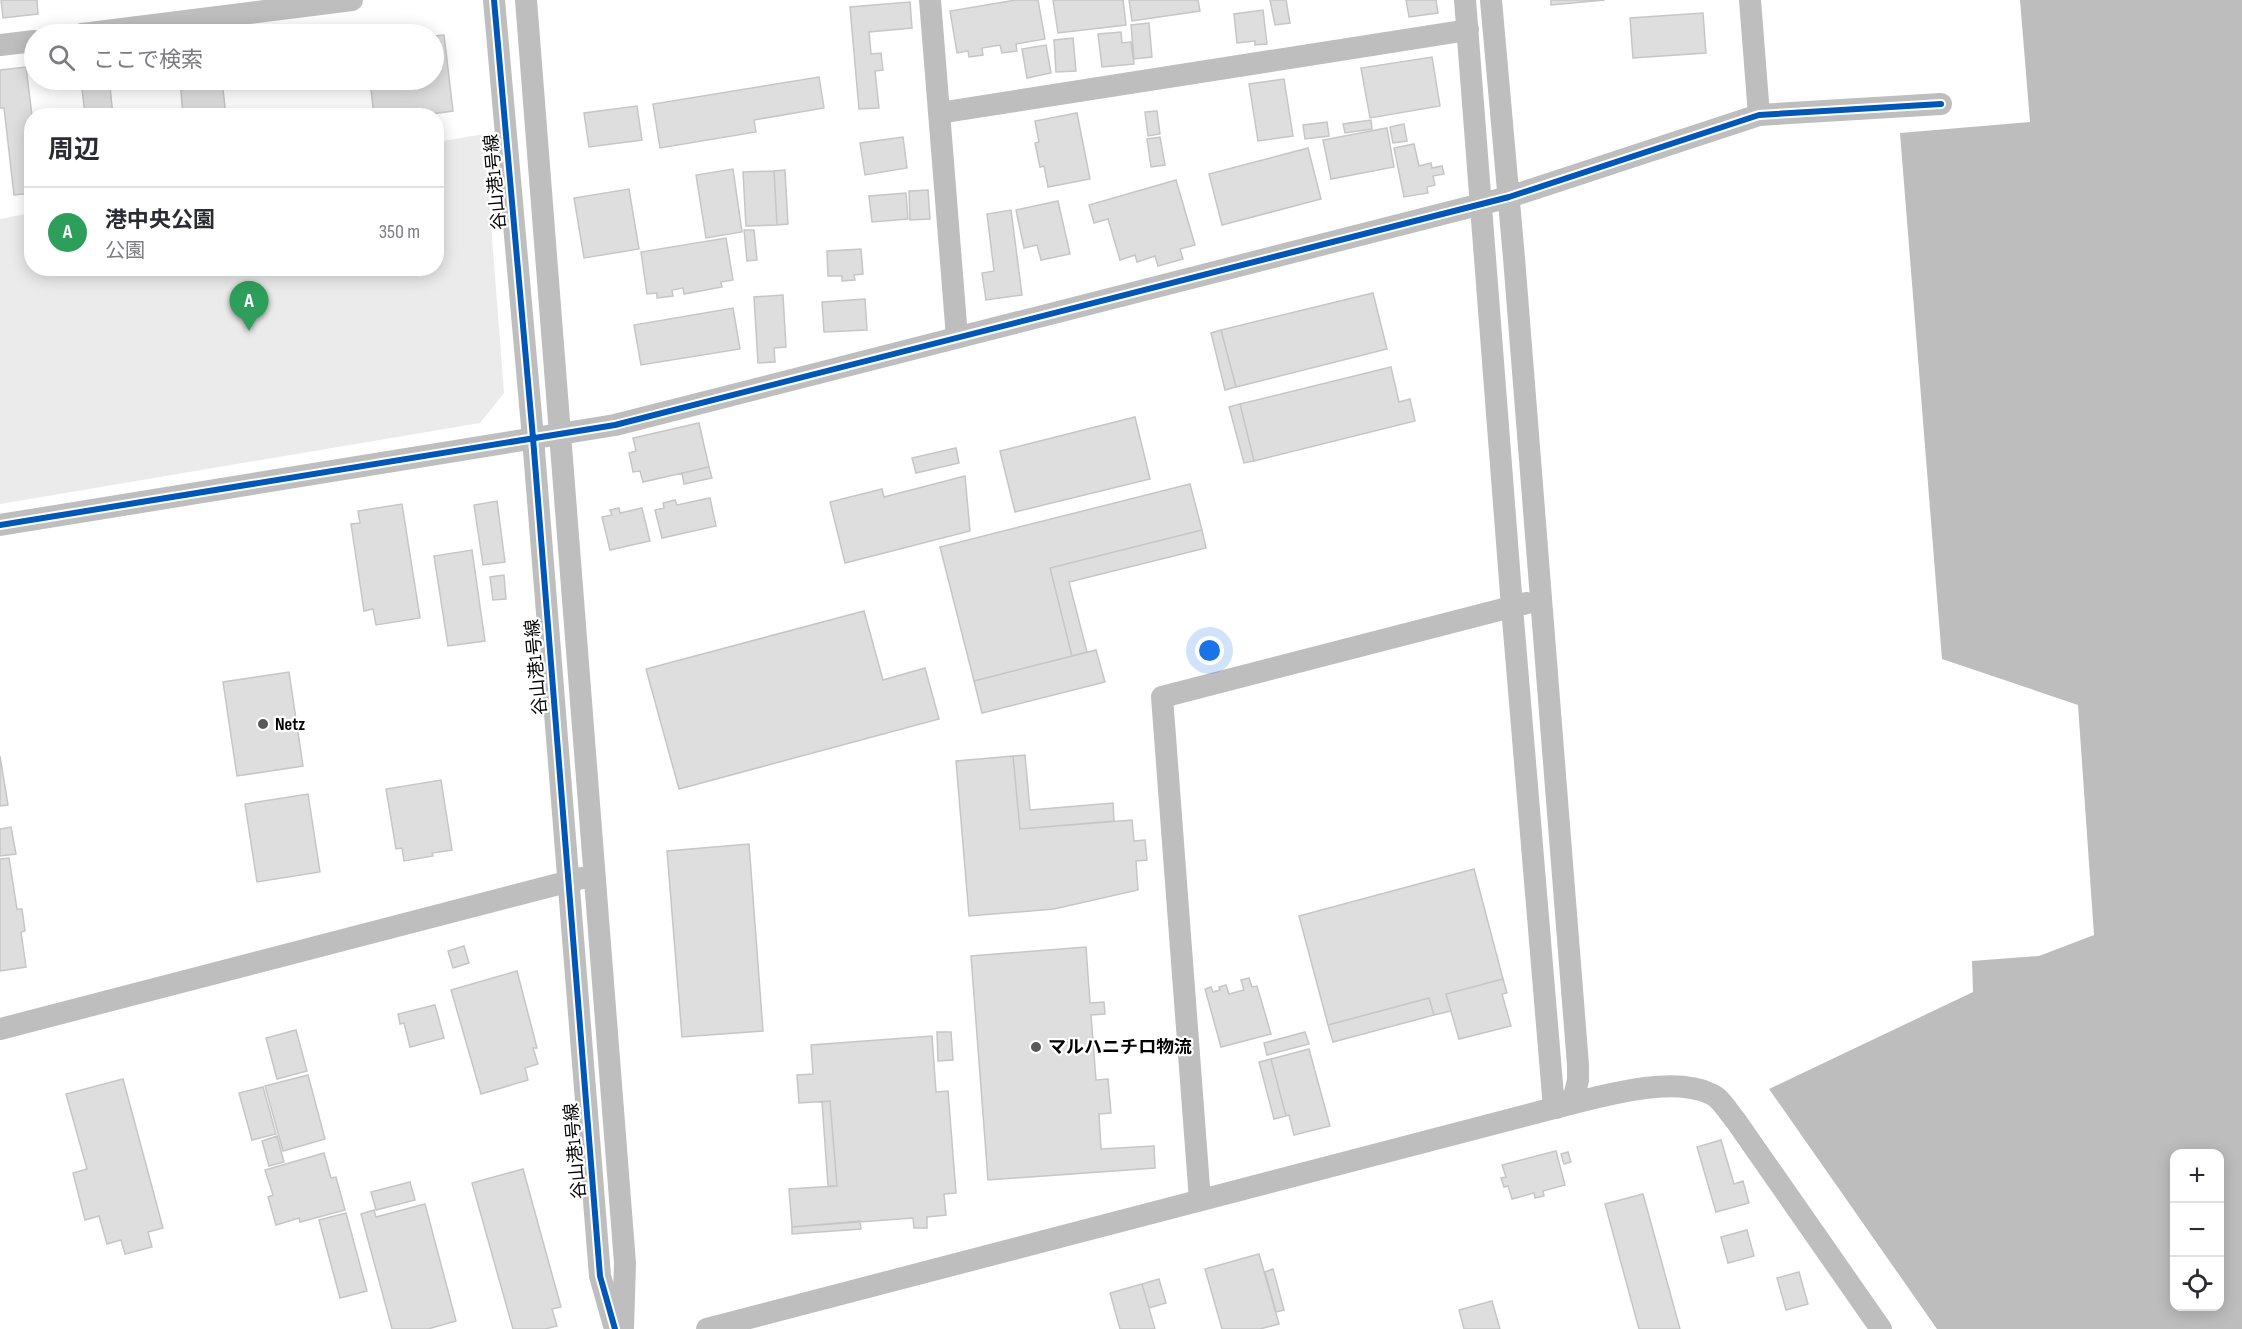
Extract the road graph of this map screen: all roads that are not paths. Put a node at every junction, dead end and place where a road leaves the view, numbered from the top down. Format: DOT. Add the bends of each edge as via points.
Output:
graph roads {
  1 [pos="352,0"];
  2 [pos="494,0"];
  3 [pos="526,0"];
  4 [pos="930,0"];
  5 [pos="1465,0"];
  6 [pos="1491,0"];
  7 [pos="1750,0"];
  8 [pos="161,24"];
  9 [pos="1468,30"];
  10 [pos="24,41"];
  11 [pos="0,45"];
  12 [pos="1941,104"];
  13 [pos="939,113"];
  14 [pos="1760,115"];
  15 [pos="1509,197"];
  16 [pos="1482,203"];
  17 [pos="957,337"];
  18 [pos="559,434"];
  19 [pos="533,438"];
  20 [pos="0,525"];
  21 [pos="1540,600"];
  22 [pos="1512,607"];
  23 [pos="594,875"];
  24 [pos="568,881"];
  25 [pos="0,1029"];
  26 [pos="1554,1108"];
  27 [pos="1200,1200"];
  28 [pos="615,1329"];
  29 [pos="623,1329"];
  30 [pos="707,1329"];
  31 [pos="1881,1329"];
  1 -- 8 [label="street"];
  2 -- 19 [label="street, 谷山港1号線"];
  3 -- 18 [label="street"];
  4 -- 13 [label="street"];
  5 -- 9 [label="street"];
  6 -- 15 [label="street"];
  7 -- 14 [label="street"];
  9 -- 13 [label="street"];
  9 -- 16 [label="street"];
  10 -- 11 [label="street"];
  12 -- 14 [label="street"];
  13 -- 17 [label="street"];
  14 -- 15 [label="street"];
  15 -- 16 [label="street"];
  15 -- 21 [label="street"];
  16 -- 17 [label="street"];
  16 -- 22 [label="street"];
  17 -- 18 [label="street" via="615,425"];
  18 -- 19 [label="street"];
  18 -- 23 [label="street"];
  19 -- 20 [label="street"];
  19 -- 24 [label="street, 谷山港1号線"];
  21 -- 22 [label="street"];
  21 -- 26 [label="street" via="1578,1065 1574,1097"];
  22 -- 26 [label="street"];
  22 -- 27 [label="street" via="1162,697"];
  23 -- 24 [label="street"];
  23 -- 29 [label="street" via="626,1263"];
  24 -- 25 [label="street"];
  24 -- 28 [label="street, 谷山港1号線" via="600,1276"];
  26 -- 27 [label="street"];
  26 -- 31 [label="street" via="1631,1090 1691,1087 1713,1095 1737,1121"];
  27 -- 30 [label="street"];
}
